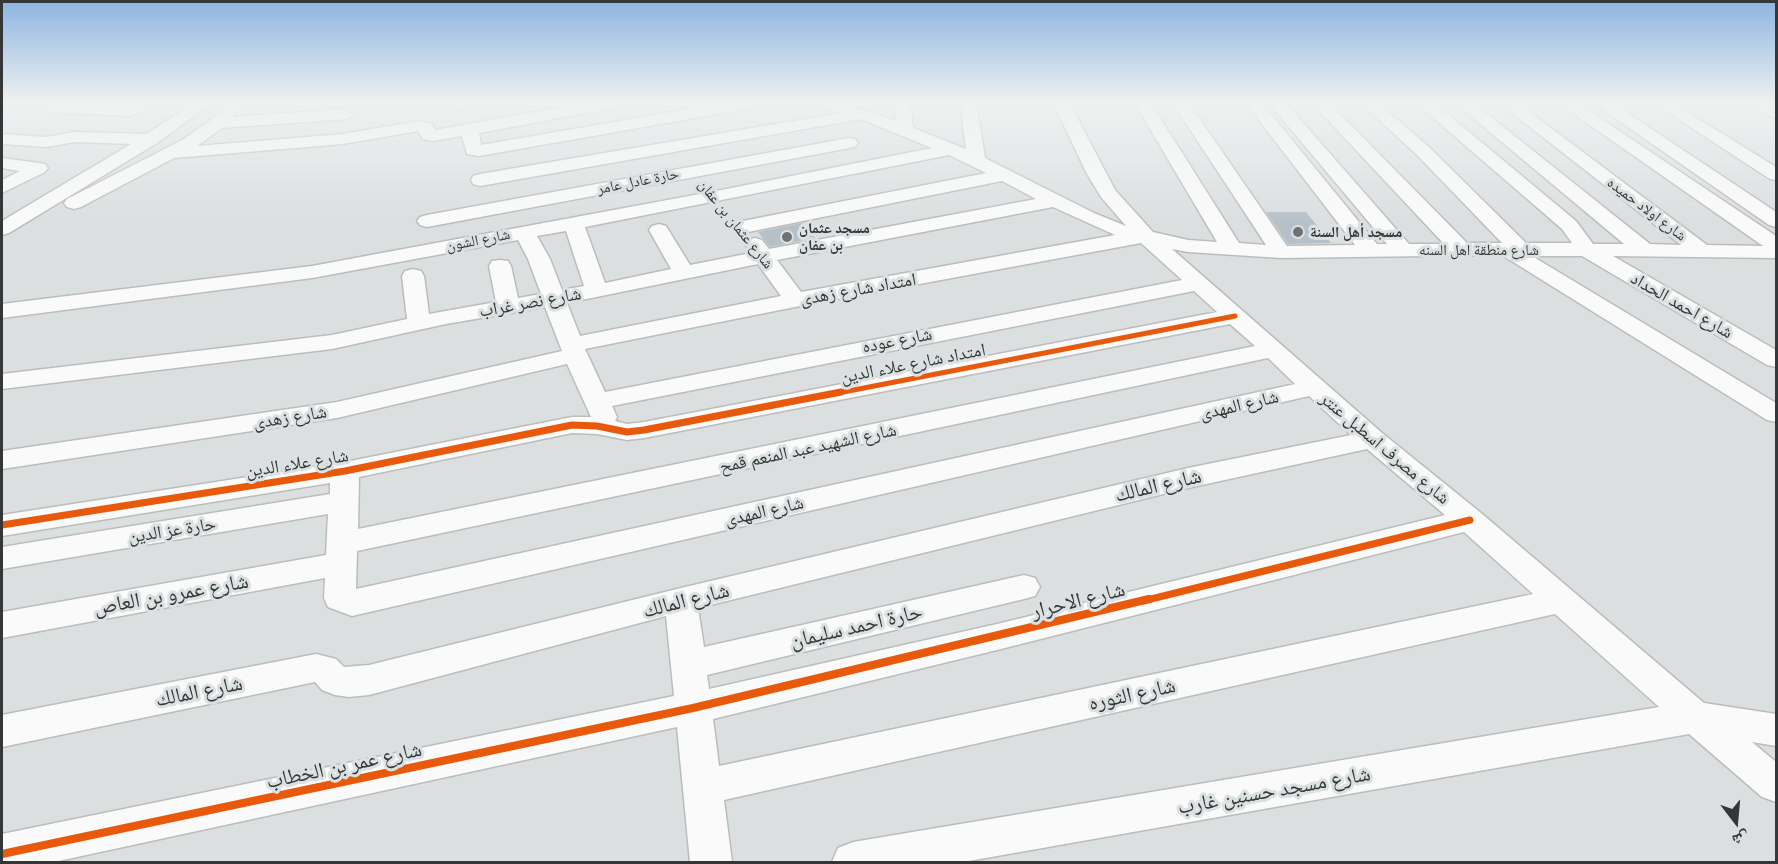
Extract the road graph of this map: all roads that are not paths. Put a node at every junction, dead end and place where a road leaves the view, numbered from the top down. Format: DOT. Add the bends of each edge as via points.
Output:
graph roads {
  1 [pos="145,142"];
  2 [pos="188,142"];
  3 [pos="303,142"];
  4 [pos="472,142"];
  5 [pos="527,142"];
  6 [pos="671,142"];
  7 [pos="696,142"];
  8 [pos="934,142"];
  9 [pos="974,142"];
  10 [pos="1081,142"];
  11 [pos="1167,142"];
  12 [pos="1207,142"];
  13 [pos="1285,142"];
  14 [pos="1311,142"];
  15 [pos="1358,142"];
  16 [pos="1413,142"];
  17 [pos="1471,142"];
  18 [pos="1512,142"];
  19 [pos="1559,142"];
  20 [pos="1624,142"];
  21 [pos="1660,142"];
  22 [pos="1725,142"];
  23 [pos="849,143"];
  24 [pos="674,146"];
  25 [pos="951,149"];
  26 [pos="172,153"];
  27 [pos="976,160"];
  28 [pos="2,163"];
  29 [pos="693,171"];
  30 [pos="64,172"];
  31 [pos="1776,174"];
  32 [pos="90,175"];
  33 [pos="476,175"];
  34 [pos="1003,175"];
  35 [pos="2,187"];
  36 [pos="716,196"];
  37 [pos="1055,201"];
  38 [pos="2,205"];
  39 [pos="39,207"];
  40 [pos="427,221"];
  41 [pos="1776,221"];
  42 [pos="573,222"];
  43 [pos="743,228"];
  44 [pos="2,229"];
  45 [pos="524,231"];
  46 [pos="659,231"];
  47 [pos="1146,236"];
  48 [pos="1776,245"];
  49 [pos="1232,249"];
  50 [pos="1514,249"];
  51 [pos="1462,250"];
  52 [pos="1587,250"];
  53 [pos="1644,250"];
  54 [pos="1371,251"];
  55 [pos="1404,251"];
  56 [pos="1702,251"];
  57 [pos="1281,252"];
  58 [pos="1776,252"];
  59 [pos="765,256"];
  60 [pos="500,266"];
  61 [pos="684,274"];
  62 [pos="413,276"];
  63 [pos="1199,283"];
  64 [pos="597,291"];
  65 [pos="553,298"];
  66 [pos="795,300"];
  67 [pos="508,306"];
  68 [pos="2,311"];
  69 [pos="1234,315"];
  70 [pos="418,322"];
  71 [pos="573,350"];
  72 [pos="1273,351"];
  73 [pos="1776,360"];
  74 [pos="2,382"];
  75 [pos="1314,387"];
  76 [pos="1776,414"];
  77 [pos="601,419"];
  78 [pos="1372,439"];
  79 [pos="2,460"];
  80 [pos="345,471"];
  81 [pos="342,502"];
  82 [pos="1470,520"];
  83 [pos="2,525"];
  84 [pos="341,554"];
  85 [pos="2,558"];
  86 [pos="1024,587"];
  87 [pos="681,600"];
  88 [pos="1561,600"];
  89 [pos="2,624"];
  90 [pos="688,665"];
  91 [pos="693,708"];
  92 [pos="1695,717"];
  93 [pos="1776,730"];
  94 [pos="2,731"];
  95 [pos="1776,785"];
  96 [pos="702,787"];
  97 [pos="2,854"];
  98 [pos="711,862"];
  99 [pos="853,862"];
  1 -- 32 [label="street"];
  2 -- 26 [label="street"];
  3 -- 26 [label="street"];
  4 -- 5 [label="street" via="476,151"];
  6 -- 24 [label="street, شارع عثمان بن عفان"];
  7 -- 24 [label="street"];
  8 -- 25 [label="street, شارع منطقة اهل السنه"];
  9 -- 27 [label="street"];
  10 -- 47 [label="street, شارع مصرف اسطبل عنتر" via="1108,193"];
  11 -- 49 [label="street"];
  12 -- 57 [label="street"];
  13 -- 54 [label="street"];
  14 -- 55 [label="street"];
  15 -- 51 [label="street"];
  16 -- 50 [label="street"];
  17 -- 52 [label="street" via="1569,225"];
  18 -- 53 [label="street"];
  19 -- 56 [label="street, شارع اولاد حميده"];
  20 -- 48 [label="street"];
  21 -- 41 [label="street"];
  22 -- 31 [label="street"];
  23 -- 29 [label="street, حارة عادل عامر"];
  24 -- 29 [label="street, شارع عثمان بن عفان"];
  24 -- 33 [label="street" via="610,157 601,146"];
  25 -- 27 [label="street, شارع منطقة اهل السنه"];
  25 -- 36 [label="street, شارع الشون"];
  26 -- 39 [label="street" via="82,200"];
  27 -- 34 [label="street, شارع منطقة اهل السنه"];
  28 -- 35 [label="street" via="39,168"];
  29 -- 36 [label="street, شارع عثمان بن عفان"];
  29 -- 40 [label="street, حارة عادل عامر"];
  30 -- 32 [label="street"];
  32 -- 39 [label="street"];
  34 -- 37 [label="street, شارع منطقة اهل السنه"];
  34 -- 43 [label="street"];
  36 -- 42 [label="street, شارع الشون"];
  36 -- 43 [label="street, شارع عثمان بن عفان"];
  37 -- 47 [label="street, شارع منطقة اهل السنه" via="1118,230"];
  37 -- 59 [label="street, شارع نصر غراب"];
  38 -- 39 [label="street"];
  39 -- 44 [label="street"];
  42 -- 45 [label="street, شارع الشون"];
  42 -- 64 [label="street"];
  43 -- 59 [label="street, شارع عثمان بن عفان"];
  45 -- 65 [label="street"];
  45 -- 68 [label="street, شارع الشون" via="291,275"];
  46 -- 61 [label="street"];
  47 -- 49 [label="street, شارع منطقة اهل السنه" via="1188,246"];
  47 -- 63 [label="street, شارع مصرف اسطبل عنتر"];
  47 -- 66 [label="street, امتداد شارع زهدى"];
  49 -- 57 [label="street, شارع منطقة اهل السنه"];
  50 -- 51 [label="street, شارع منطقة اهل السنه"];
  50 -- 52 [label="street, شارع منطقة اهل السنه"];
  50 -- 76 [label="street"];
  51 -- 55 [label="street, شارع منطقة اهل السنه"];
  52 -- 53 [label="street, شارع منطقة اهل السنه"];
  52 -- 73 [label="street, شارع احمد الحداد"];
  53 -- 56 [label="street, شارع منطقة اهل السنه"];
  54 -- 55 [label="street, شارع منطقة اهل السنه"];
  54 -- 57 [label="street, شارع منطقة اهل السنه"];
  56 -- 58 [label="street, شارع منطقة اهل السنه"];
  59 -- 61 [label="street, شارع نصر غراب"];
  59 -- 66 [label="street, شارع عثمان بن عفان"];
  60 -- 67 [label="street"];
  61 -- 64 [label="street, شارع نصر غراب"];
  62 -- 70 [label="street"];
  63 -- 69 [label="street, شارع مصرف اسطبل عنتر"];
  63 -- 77 [label="street, شارع عوده"];
  64 -- 65 [label="street, شارع نصر غراب"];
  65 -- 67 [label="street, شارع نصر غراب"];
  65 -- 71 [label="street"];
  66 -- 71 [label="street, امتداد شارع زهدى"];
  67 -- 70 [label="street, شارع نصر غراب"];
  69 -- 72 [label="street, شارع مصرف اسطبل عنتر"];
  69 -- 77 [label="street, امتداد شارع علاء الدين" via="644,430"];
  70 -- 74 [label="street, شارع نصر غراب" via="305,346"];
  71 -- 77 [label="street"];
  71 -- 79 [label="street, شارع زهدى" via="401,398"];
  72 -- 75 [label="street, شارع مصرف اسطبل عنتر"];
  72 -- 84 [label="street, شارع الشهيد عبد المنعم قمح"];
  75 -- 78 [label="street, شارع مصرف اسطبل عنتر"];
  75 -- 84 [label="street, شارع المهدى" via="352,603 340,598"];
  77 -- 80 [label="street, شارع علاء الدين"];
  78 -- 82 [label="street, شارع مصرف اسطبل عنتر"];
  78 -- 87 [label="street, شارع المالك" via="1188,478"];
  80 -- 81 [label="street, شارع المهدى"];
  80 -- 83 [label="street, شارع علاء الدين"];
  81 -- 84 [label="street, شارع المهدى"];
  81 -- 85 [label="street, حارة عز الدين"];
  82 -- 88 [label="street, شارع مصرف اسطبل عنتر"];
  82 -- 91 [label="street, شارع الاحرار"];
  84 -- 89 [label="street, شارع عمرو بن العاص"];
  86 -- 90 [label="street, حارة احمد سليمان"];
  87 -- 90 [label="street"];
  87 -- 94 [label="street, شارع المالك" via="369,680 335,680 324,669 316,668"];
  88 -- 92 [label="street, شارع مصرف اسطبل عنتر"];
  88 -- 96 [label="street, شارع الثوره"];
  90 -- 91 [label="street"];
  91 -- 96 [label="street"];
  91 -- 97 [label="street, شارع عمر بن الخطاب"];
  92 -- 93 [label="street"];
  92 -- 95 [label="street, شارع مصرف اسطبل عنتر"];
  92 -- 99 [label="street, شارع مسجد حسنين غارب"];
  96 -- 98 [label="street"];
}
